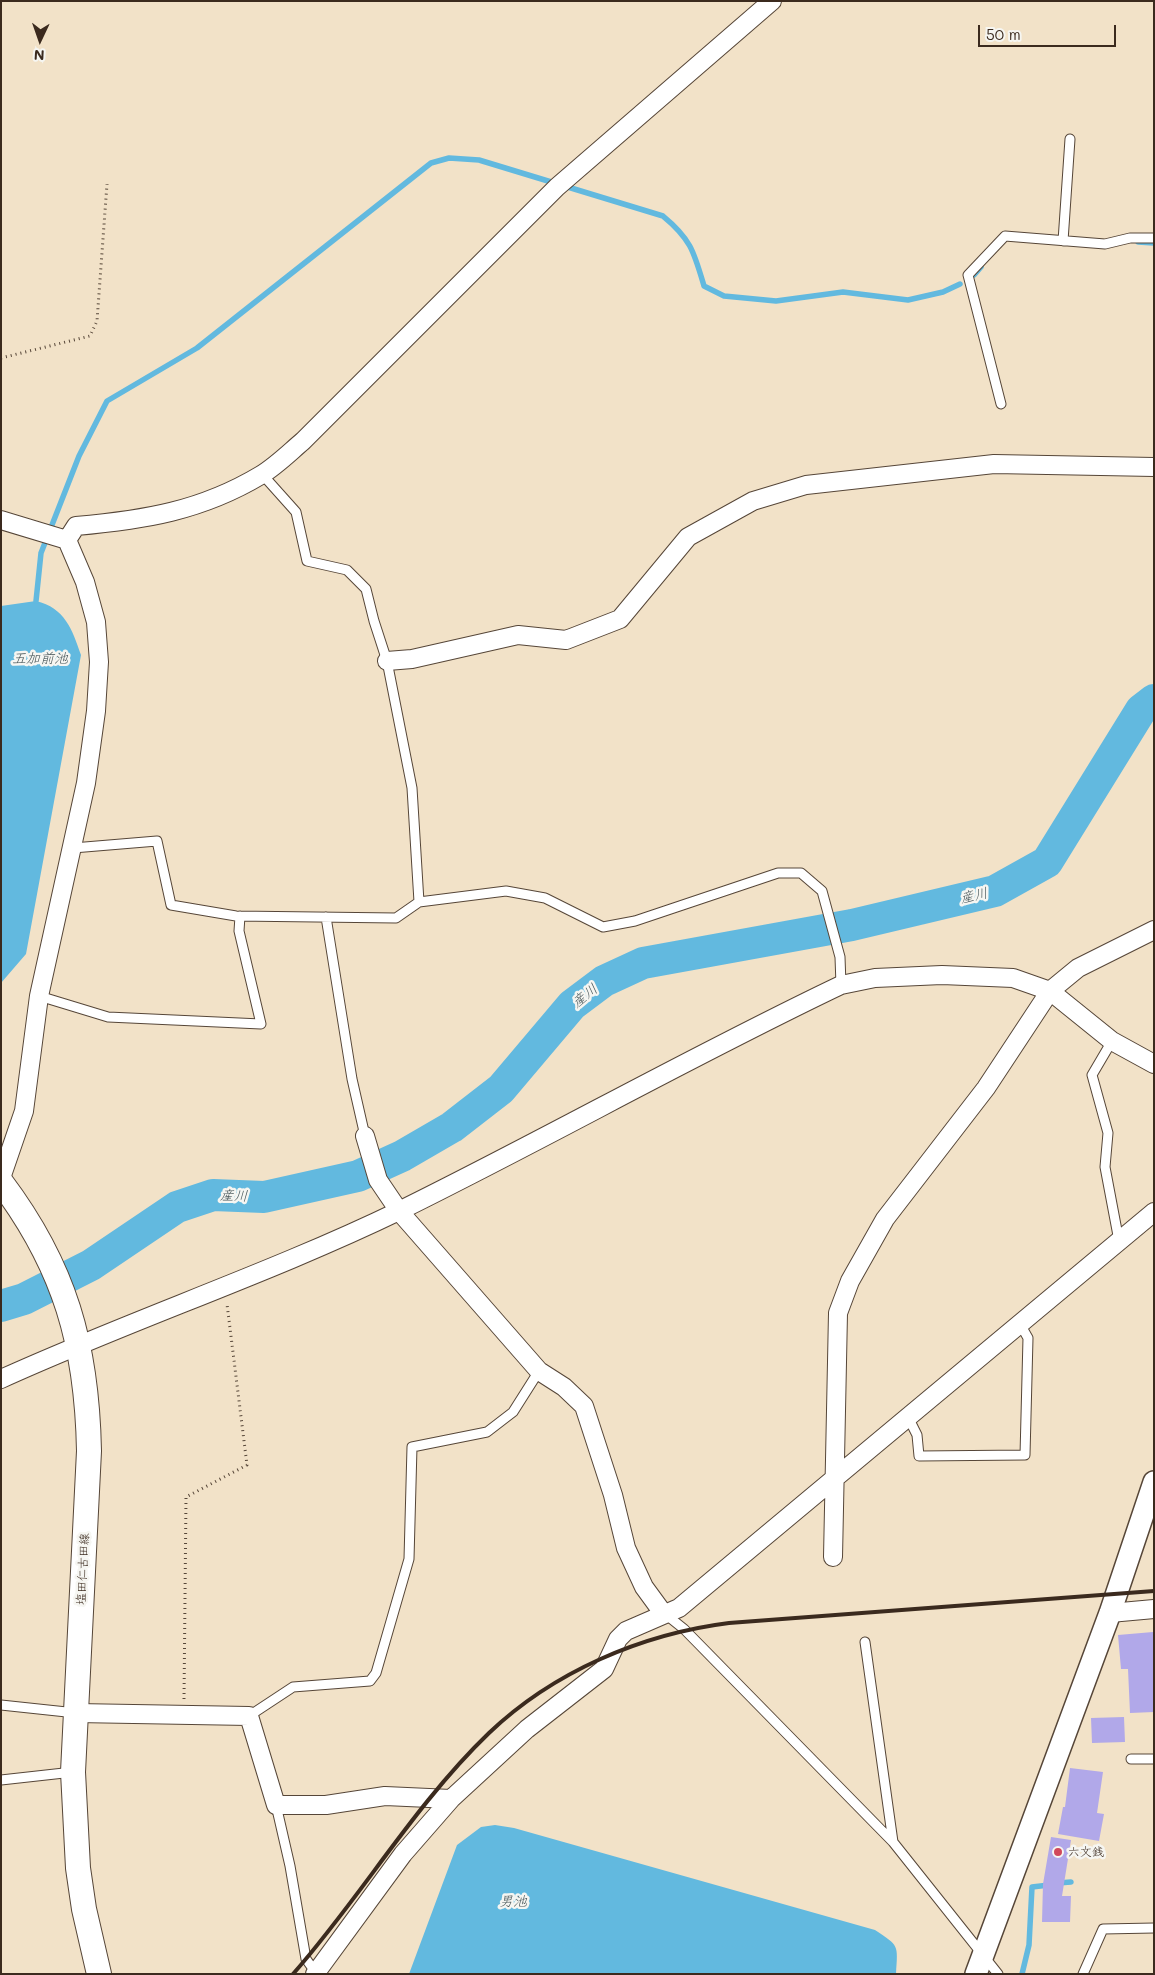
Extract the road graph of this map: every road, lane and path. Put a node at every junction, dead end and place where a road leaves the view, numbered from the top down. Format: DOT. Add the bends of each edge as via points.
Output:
graph roads {
  1 [pos="772,1"];
  2 [pos="1070,139"];
  3 [pos="107,184"];
  4 [pos="1154,238"];
  5 [pos="1063,241"];
  6 [pos="1,358"];
  7 [pos="1002,404"];
  8 [pos="1154,467"];
  9 [pos="262,474"];
  10 [pos="1,520"];
  11 [pos="67,540"];
  12 [pos="387,661"];
  13 [pos="73,848"];
  14 [pos="419,902"];
  15 [pos="240,916"];
  16 [pos="326,917"];
  17 [pos="1154,930"];
  18 [pos="841,985"];
  19 [pos="1050,991"];
  20 [pos="39,996"];
  21 [pos="1112,1041"];
  22 [pos="1154,1064"];
  23 [pos="365,1136"];
  24 [pos="1,1178"];
  25 [pos="1,1182"];
  26 [pos="399,1210"];
  27 [pos="1154,1212"];
  28 [pos="1119,1241"];
  29 [pos="225,1286"];
  30 [pos="1020,1324"];
  31 [pos="78,1344"];
  32 [pos="539,1371"];
  33 [pos="1,1379"];
  34 [pos="908,1417"];
  35 [pos="834,1480"];
  36 [pos="1154,1482"];
  37 [pos="833,1557"];
  38 [pos="1154,1608"];
  39 [pos="664,1613"];
  40 [pos="1110,1613"];
  41 [pos="865,1642"];
  42 [pos="1,1705"];
  43 [pos="76,1713"];
  44 [pos="184,1715"];
  45 [pos="249,1716"];
  46 [pos="1154,1758"];
  47 [pos="1131,1760"];
  48 [pos="73,1772"];
  49 [pos="1,1780"];
  50 [pos="451,1799"];
  51 [pos="276,1805"];
  52 [pos="893,1842"];
  53 [pos="1154,1928"];
  54 [pos="980,1964"];
  55 [pos="316,1973"];
  56 [pos="99,1974"];
  57 [pos="998,1974"];
  58 [pos="1083,1974"];
  1 -- 9 [label="street" via="557,188 303,441"];
  2 -- 5 [label="lane"];
  3 -- 6 [label="path" via="97,321 90,336"];
  4 -- 5 [label="lane" via="1130,238 1104,244"];
  5 -- 7 [label="lane" via="1005,236 968,275"];
  8 -- 12 [label="street" via="994,464 806,484 753,501 688,538 620,619 566,640 518,635 412,659"];
  9 -- 11 [label="street" via="194,507 135,520 76,526"];
  9 -- 12 [label="lane" via="296,512 307,561 347,570 366,589"];
  10 -- 11 [label="street"];
  11 -- 13 [label="street" via="85,582 96,622 98,662 95,720"];
  12 -- 14 [label="lane" via="412,788"];
  13 -- 15 [label="lane" via="157,841 171,905"];
  13 -- 20 [label="street"];
  14 -- 16 [label="lane" via="396,918"];
  14 -- 18 [label="lane" via="506,891 545,898 602,927 635,921 778,873 801,873 822,891 840,957"];
  15 -- 16 [label="lane"];
  15 -- 20 [label="lane" via="240,931 261,1024 108,1017"];
  16 -- 23 [label="lane" via="352,1080"];
  17 -- 19 [label="street" via="1078,968"];
  18 -- 19 [label="street" via="875,978 942,975 1012,978"];
  18 -- 26 [label="street"];
  19 -- 21 [label="street"];
  19 -- 35 [label="street" via="986,1088 884,1219 850,1280 838,1313"];
  20 -- 24 [label="street" via="24,1111"];
  21 -- 22 [label="street"];
  21 -- 28 [label="lane" via="1092,1075 1108,1133 1105,1167"];
  23 -- 26 [label="street" via="378,1180"];
  25 -- 31 [label="main road, 塩田仁古田線" via="28,1218 42,1244 68,1308"];
  26 -- 29 [label="street"];
  26 -- 32 [label="street"];
  27 -- 28 [label="street"];
  28 -- 30 [label="street"];
  29 -- 31 [label="street"];
  29 -- 44 [label="path" via="248,1465 186,1497"];
  30 -- 34 [label="street"];
  30 -- 34 [label="lane" via="1028,1338 1025,1456 920,1456 917,1435"];
  31 -- 33 [label="street"];
  31 -- 43 [label="main road, 塩田仁古田線" via="88,1402 89,1451"];
  32 -- 39 [label="street" via="564,1386 584,1406 626,1548 644,1587"];
  32 -- 45 [label="lane" via="512,1412 487,1432 412,1447 409,1559 376,1673 370,1680 293,1688"];
  34 -- 35 [label="street"];
  35 -- 37 [label="street"];
  35 -- 39 [label="street" via="679,1608"];
  36 -- 40 [label="street"];
  38 -- 40 [label="street"];
  39 -- 50 [label="street" via="626,1630 618,1639 604,1669 528,1729"];
  39 -- 52 [label="lane" via="684,1629"];
  40 -- 54 [label="street"];
  41 -- 52 [label="lane"];
  42 -- 43 [label="lane"];
  43 -- 44 [label="street"];
  43 -- 48 [label="main road, 塩田仁古田線"];
  44 -- 45 [label="street"];
  45 -- 51 [label="street"];
  46 -- 47 [label="lane"];
  48 -- 49 [label="lane"];
  48 -- 56 [label="main road, 塩田仁古田線" via="78,1868"];
  50 -- 51 [label="street" via="385,1796 326,1805"];
  50 -- 55 [label="street" via="403,1854"];
  51 -- 55 [label="lane" via="306,1959"];
  52 -- 54 [label="lane"];
  53 -- 58 [label="lane" via="1103,1929"];
  54 -- 57 [label="lane"];
}
